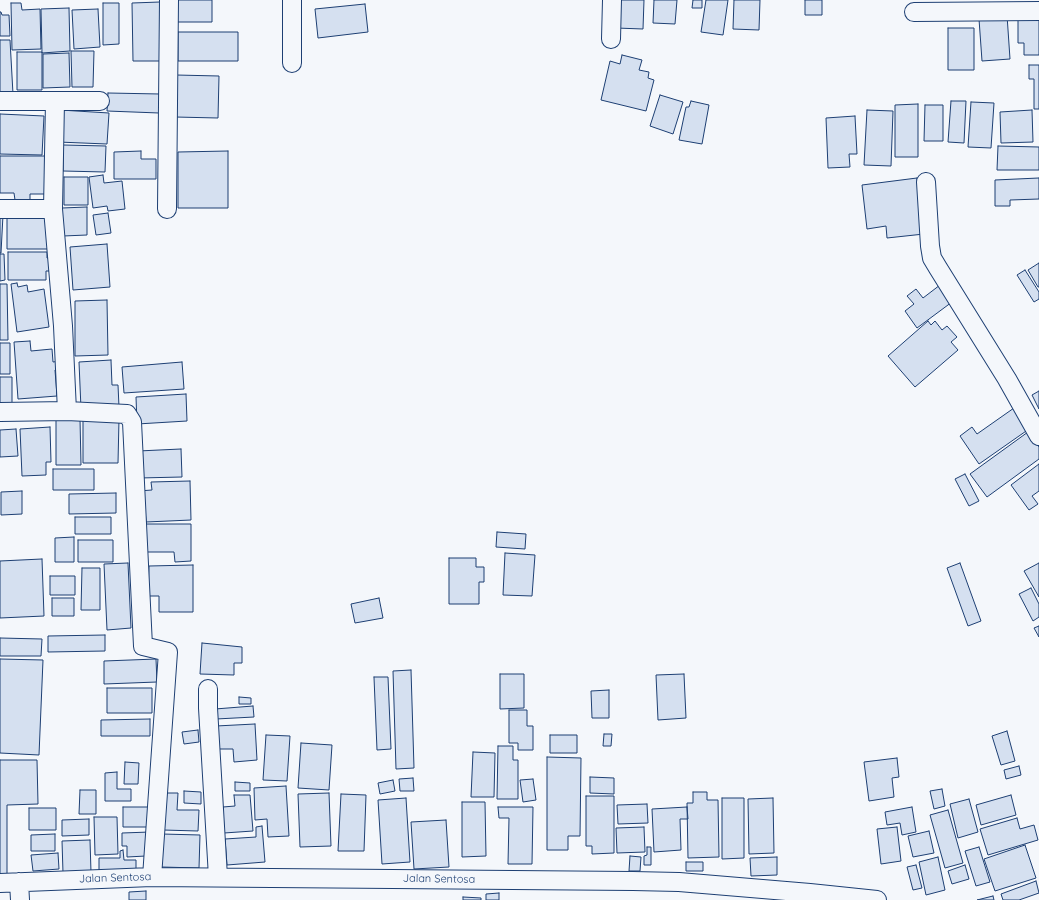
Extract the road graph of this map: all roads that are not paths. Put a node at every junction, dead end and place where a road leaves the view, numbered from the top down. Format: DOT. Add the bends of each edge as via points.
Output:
graph roads {
  1 [pos="169,0"];
  2 [pos="292,0"];
  3 [pos="612,0"];
  4 [pos="1039,11"];
  5 [pos="914,12"];
  6 [pos="611,39"];
  7 [pos="292,63"];
  8 [pos="0,101"];
  9 [pos="55,101"];
  10 [pos="100,102"];
  11 [pos="926,182"];
  12 [pos="0,209"];
  13 [pos="53,209"];
  14 [pos="167,209"];
  15 [pos="0,412"];
  16 [pos="67,412"];
  17 [pos="1039,436"];
  18 [pos="208,689"];
  19 [pos="152,877"];
  20 [pos="218,877"];
  21 [pos="19,882"];
  22 [pos="0,883"];
  23 [pos="20,900"];
  24 [pos="877,900"];
  1 -- 14 [label="street"];
  2 -- 7 [label="street"];
  3 -- 6 [label="street"];
  4 -- 5 [label="street"];
  8 -- 9 [label="street"];
  9 -- 10 [label="street"];
  9 -- 13 [label="street"];
  11 -- 17 [label="street" via="932,258"];
  12 -- 13 [label="street"];
  13 -- 16 [label="street"];
  15 -- 16 [label="street"];
  16 -- 19 [label="street" via="127,414 132,422 143,646 168,652"];
  18 -- 20 [label="street"];
  19 -- 20 [label="street, Jalan Sentosa"];
  19 -- 21 [label="street, Jalan Sentosa"];
  20 -- 24 [label="street, Jalan Sentosa" via="671,882"];
  21 -- 22 [label="street, Jalan Sentosa"];
  21 -- 23 [label="street"];
}
